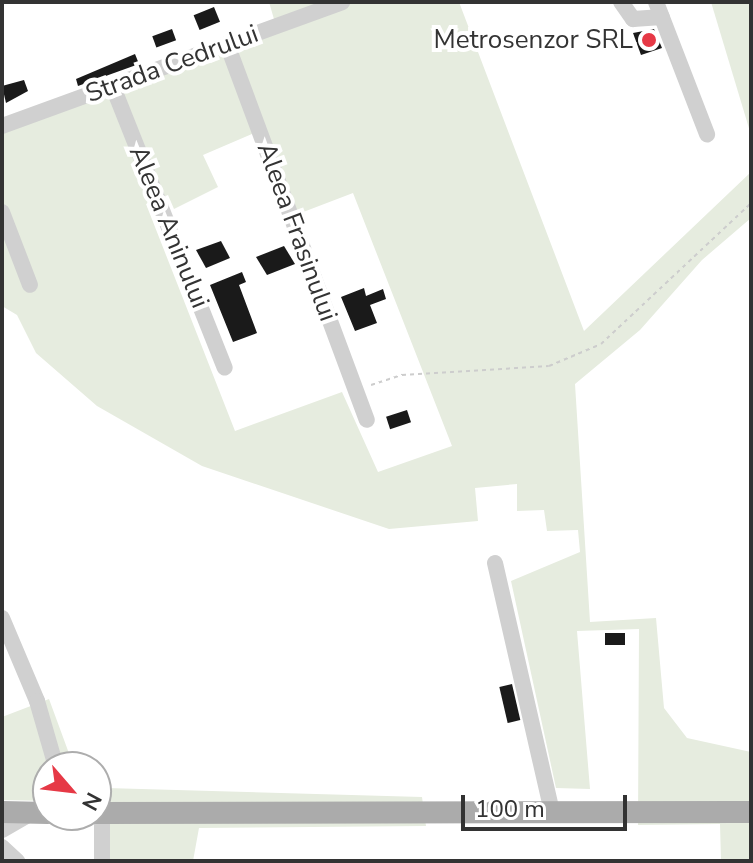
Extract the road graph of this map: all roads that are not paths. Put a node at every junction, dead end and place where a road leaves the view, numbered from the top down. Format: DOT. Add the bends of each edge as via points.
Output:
graph roads {
  1 [pos="342,2"];
  2 [pos="621,2"];
  3 [pos="659,9"];
  4 [pos="227,44"];
  5 [pos="113,87"];
  6 [pos="2,126"];
  7 [pos="707,134"];
  8 [pos="2,212"];
  9 [pos="30,285"];
  10 [pos="225,368"];
  11 [pos="367,420"];
  12 [pos="495,563"];
  13 [pos="2,618"];
  14 [pos="51,751"];
  15 [pos="2,812"];
  16 [pos="552,812"];
  17 [pos="751,812"];
  18 [pos="32,813"];
  19 [pos="112,813"];
  20 [pos="32,817"];
  21 [pos="2,830"];
  22 [pos="100,831"];
  23 [pos="2,847"];
  24 [pos="17,861"];
  25 [pos="102,861"];
  1 -- 4 [label="lane, Strada Cedrului"];
  2 -- 3 [label="lane" via="633,19"];
  3 -- 7 [label="lane"];
  4 -- 5 [label="lane, Strada Cedrului"];
  4 -- 11 [label="lane, Aleea Frasinului"];
  5 -- 6 [label="lane, Strada Cedrului"];
  5 -- 10 [label="lane, Aleea Aninului"];
  8 -- 9 [label="lane"];
  12 -- 16 [label="lane"];
  13 -- 14 [label="lane"];
  15 -- 18 [label="main road"];
  16 -- 17 [label="main road"];
  16 -- 19 [label="main road"];
  20 -- 21 [label="lane"];
  22 -- 25 [label="lane"];
  23 -- 24 [label="lane"];
}
